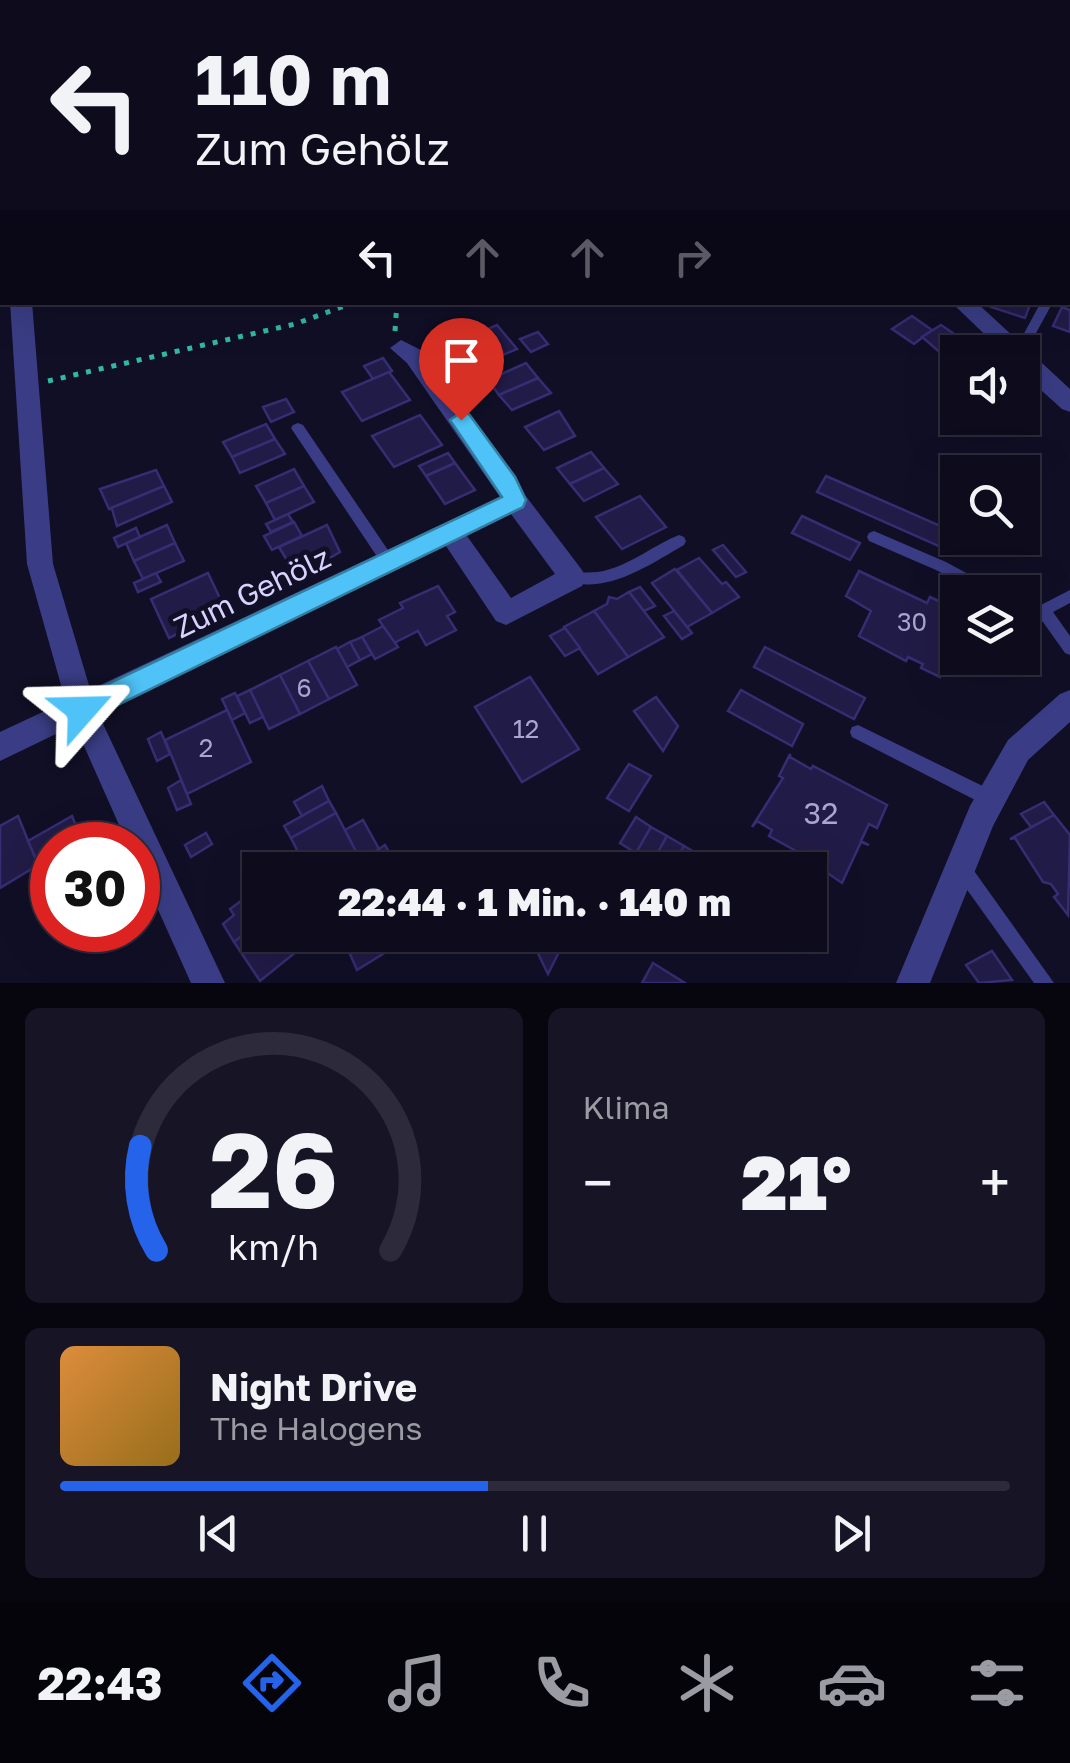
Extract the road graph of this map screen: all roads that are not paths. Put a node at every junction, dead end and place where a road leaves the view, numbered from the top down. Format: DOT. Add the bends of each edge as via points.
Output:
graph roads {
  1 [pos="22,305"];
  2 [pos="965,305"];
  3 [pos="1045,305"];
  4 [pos="998,335"];
  5 [pos="1030,335"];
  6 [pos="401,348"];
  7 [pos="1040,374"];
  8 [pos="1070,403"];
  9 [pos="298,428"];
  10 [pos="515,500"];
  11 [pos="451,533"];
  12 [pos="874,537"];
  13 [pos="679,541"];
  14 [pos="389,563"];
  15 [pos="958,575"];
  16 [pos="573,578"];
  17 [pos="1070,596"];
  18 [pos="1040,615"];
  19 [pos="1044,616"];
  20 [pos="1070,648"];
  21 [pos="1070,703"];
  22 [pos="82,710"];
  23 [pos="858,732"];
  24 [pos="0,748"];
  25 [pos="991,800"];
  26 [pos="960,867"];
  27 [pos="208,983"];
  28 [pos="913,983"];
  29 [pos="1045,983"];
  1 -- 22 [label="street" via="40,564"];
  2 -- 4 [label="street"];
  3 -- 5 [label="lane"];
  6 -- 10 [label="street" via="415,357"];
  7 -- 8 [label="street"];
  9 -- 14 [label="lane"];
  10 -- 11 [label="street, Zum Gehölz"];
  10 -- 16 [label="street"];
  11 -- 14 [label="street, Zum Gehölz"];
  11 -- 16 [label="street" via="506,613"];
  12 -- 15 [label="lane"];
  13 -- 16 [label="lane" via="607,578"];
  14 -- 22 [label="street, Zum Gehölz"];
  17 -- 19 [label="lane" via="1043,610"];
  18 -- 19 [label="lane"];
  19 -- 20 [label="lane"];
  21 -- 25 [label="street" via="1018,750"];
  22 -- 24 [label="street, Zum Gehölz"];
  22 -- 27 [label="street"];
  23 -- 25 [label="lane"];
  25 -- 26 [label="street"];
  26 -- 28 [label="street"];
  26 -- 29 [label="lane"];
}
